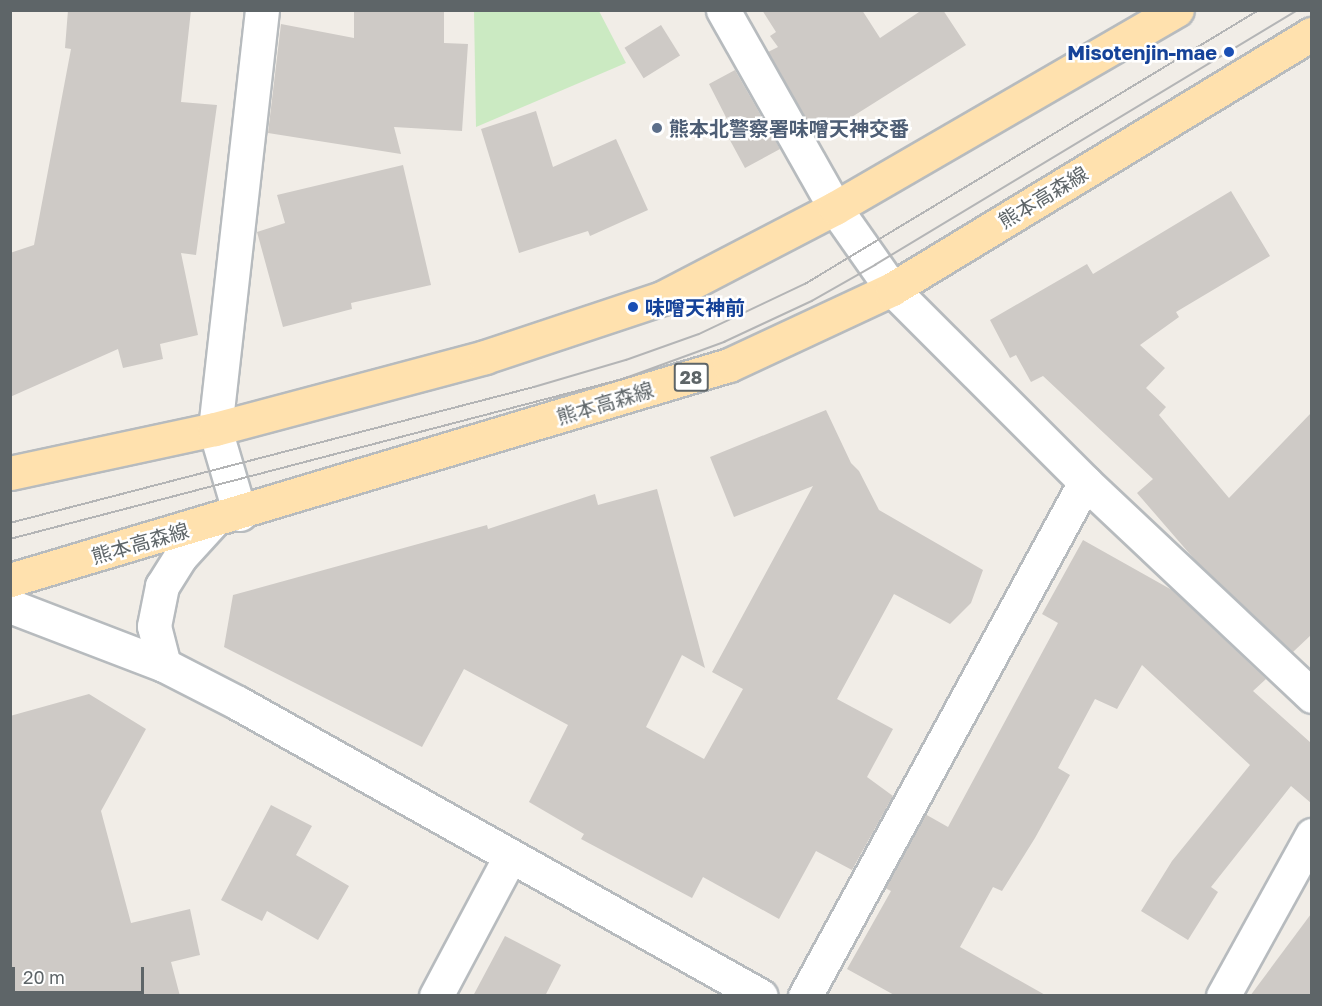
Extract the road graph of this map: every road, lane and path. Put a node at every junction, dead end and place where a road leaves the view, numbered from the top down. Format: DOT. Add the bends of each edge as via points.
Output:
graph roads {
  1 [pos="262,10"];
  2 [pos="723,10"];
  3 [pos="1177,10"];
  4 [pos="1311,34"];
  5 [pos="835,208"];
  6 [pos="892,289"];
  7 [pos="215,429"];
  8 [pos="10,473"];
  9 [pos="1085,482"];
  10 [pos="226,518"];
  11 [pos="10,580"];
  12 [pos="10,606"];
  13 [pos="164,665"];
  14 [pos="1311,696"];
  15 [pos="1311,835"];
  16 [pos="510,857"];
  17 [pos="436,996"];
  18 [pos="761,996"];
  19 [pos="804,996"];
  20 [pos="1223,996"];
  1 -- 7 [label="street"];
  2 -- 5 [label="street"];
  3 -- 5 [label="main road"];
  4 -- 6 [label="main road, 熊本高森線 / 28"];
  5 -- 6 [label="street"];
  5 -- 7 [label="main road" via="662,298 485,357"];
  6 -- 9 [label="street"];
  6 -- 10 [label="main road, 熊本高森線 / 28" via="729,365"];
  7 -- 8 [label="main road"];
  7 -- 10 [label="street"];
  9 -- 14 [label="street"];
  9 -- 19 [label="street"];
  10 -- 11 [label="main road, 熊本高森線 / 28"];
  10 -- 13 [label="street" via="162,586 154,626"];
  12 -- 13 [label="street"];
  13 -- 16 [label="street"];
  15 -- 20 [label="street"];
  16 -- 17 [label="street"];
  16 -- 18 [label="street"];
}
